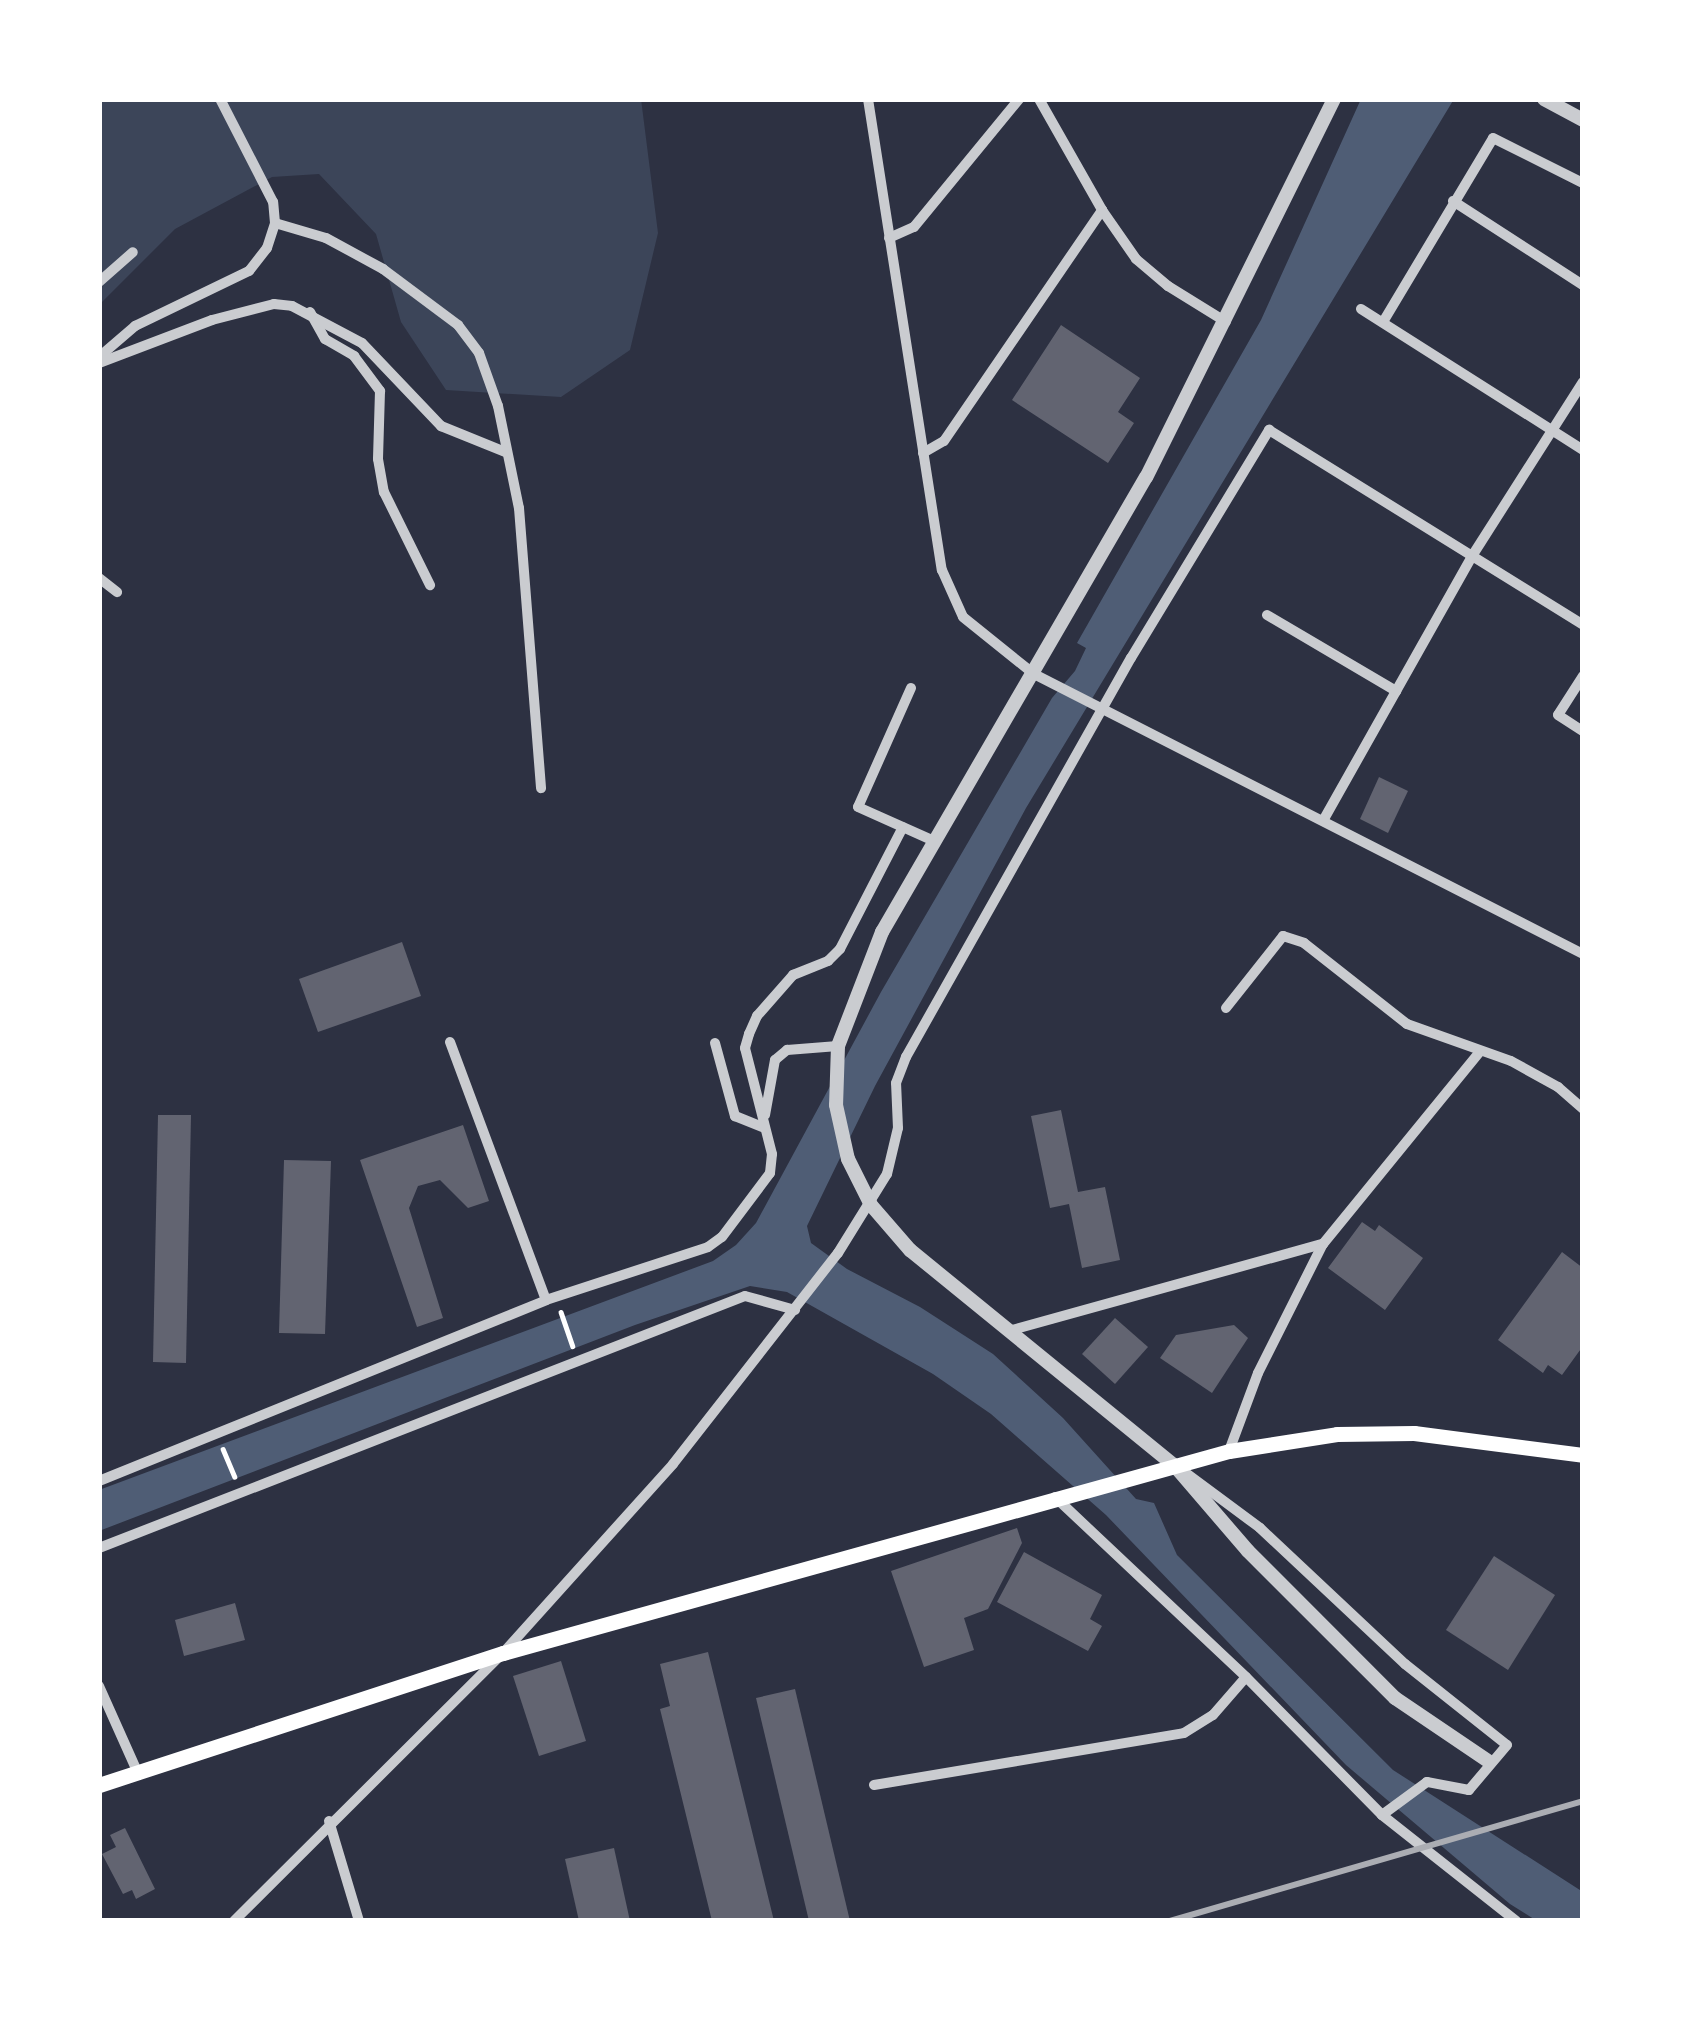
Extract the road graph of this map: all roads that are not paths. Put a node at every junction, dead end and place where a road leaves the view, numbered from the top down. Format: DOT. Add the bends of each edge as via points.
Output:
graph roads {
  1 [pos="220,99"];
  2 [pos="868,99"];
  3 [pos="1019,99"];
  4 [pos="1039,99"];
  5 [pos="1334,99"];
  6 [pos="1544,99"];
  7 [pos="1583,120"];
  8 [pos="1583,183"];
  9 [pos="1453,200"];
  10 [pos="1102,211"];
  11 [pos="275,223"];
  12 [pos="890,238"];
  13 [pos="133,252"];
  14 [pos="99,282"];
  15 [pos="1583,285"];
  16 [pos="1361,309"];
  17 [pos="310,312"];
  18 [pos="1227,322"];
  19 [pos="1383,322"];
  20 [pos="99,360"];
  21 [pos="1582,386"];
  22 [pos="1555,431"];
  23 [pos="1583,450"];
  24 [pos="505,452"];
  25 [pos="923,453"];
  26 [pos="1474,553"];
  27 [pos="99,578"];
  28 [pos="430,585"];
  29 [pos="117,592"];
  30 [pos="1267,615"];
  31 [pos="1583,625"];
  32 [pos="1583,676"];
  33 [pos="1039,677"];
  34 [pos="911,688"];
  35 [pos="1396,691"];
  36 [pos="1102,706"];
  37 [pos="1583,731"];
  38 [pos="541,788"];
  39 [pos="1324,819"];
  40 [pos="903,827"];
  41 [pos="934,841"];
  42 [pos="1583,954"];
  43 [pos="1226,1008"];
  44 [pos="450,1042"];
  45 [pos="715,1043"];
  46 [pos="838,1046"];
  47 [pos="1479,1053"];
  48 [pos="1583,1109"];
  49 [pos="764,1128"];
  50 [pos="871,1205"];
  51 [pos="1323,1244"];
  52 [pos="546,1300"];
  53 [pos="795,1310"];
  54 [pos="1012,1330"];
  55 [pos="1229,1451"];
  56 [pos="1583,1455"];
  57 [pos="1174,1465"];
  58 [pos="99,1481"];
  59 [pos="1054,1496"];
  60 [pos="99,1548"];
  61 [pos="503,1653"];
  62 [pos="1246,1677"];
  63 [pos="99,1686"];
  64 [pos="1489,1761"];
  65 [pos="138,1773"];
  66 [pos="99,1785"];
  67 [pos="874,1785"];
  68 [pos="1382,1815"];
  69 [pos="329,1821"];
  70 [pos="234,1921"];
  71 [pos="359,1921"];
  72 [pos="1516,1921"];
  1 -- 11 [label="street" via="259,166"];
  2 -- 12 [label="street"];
  3 -- 12 [label="street" via="914,227"];
  4 -- 10 [label="street"];
  5 -- 18 [label="street"];
  6 -- 7 [label="street"];
  8 -- 9 [label="street" via="1492,138"];
  9 -- 15 [label="street"];
  9 -- 19 [label="street"];
  10 -- 18 [label="street" via="1136,259"];
  10 -- 25 [label="street" via="944,441"];
  11 -- 20 [label="street" via="249,271 135,326"];
  11 -- 24 [label="street" via="326,238 382,269 458,325 479,353"];
  12 -- 25 [label="street"];
  13 -- 14 [label="street"];
  16 -- 19 [label="street"];
  17 -- 20 [label="street" via="274,304"];
  17 -- 24 [label="street" via="362,343 441,426"];
  17 -- 28 [label="street" via="325,339 354,356 380,391 384,492"];
  18 -- 33 [label="street"];
  19 -- 22 [label="street"];
  21 -- 22 [label="street"];
  22 -- 23 [label="street"];
  22 -- 26 [label="street"];
  24 -- 38 [label="street" via="519,508"];
  25 -- 33 [label="street" via="951,598 963,617"];
  26 -- 31 [label="street"];
  26 -- 35 [label="street"];
  26 -- 36 [label="street" via="1269,430"];
  27 -- 29 [label="street"];
  30 -- 35 [label="street"];
  32 -- 37 [label="street" via="1558,715"];
  33 -- 36 [label="street"];
  33 -- 41 [label="street"];
  34 -- 40 [label="street" via="858,807"];
  35 -- 39 [label="street"];
  36 -- 39 [label="street"];
  36 -- 50 [label="street" via="906,1058 894,1100 896,1148"];
  39 -- 42 [label="street"];
  40 -- 41 [label="street"];
  40 -- 49 [label="street" via="840,950 793,975 757,1016 745,1048"];
  41 -- 46 [label="street" via="882,932"];
  43 -- 47 [label="street" via="1283,936 1304,943 1407,1024"];
  44 -- 52 [label="street"];
  45 -- 49 [label="street" via="735,1116"];
  46 -- 49 [label="street" via="787,1051 775,1060"];
  46 -- 50 [label="street" via="848,1159"];
  47 -- 48 [label="street" via="1527,1070"];
  47 -- 51 [label="street"];
  49 -- 52 [label="street" via="770,1173 722,1237"];
  50 -- 53 [label="street"];
  50 -- 54 [label="street" via="910,1250"];
  51 -- 54 [label="street"];
  51 -- 55 [label="street"];
  52 -- 58 [label="street"];
  53 -- 60 [label="street" via="745,1296"];
  53 -- 61 [label="street" via="673,1464"];
  54 -- 57 [label="street"];
  55 -- 56 [label="main road" via="1414,1432"];
  55 -- 57 [label="main road"];
  57 -- 59 [label="main road"];
  57 -- 64 [label="street" via="1395,1698"];
  57 -- 68 [label="street" via="1260,1528 1405,1664 1507,1745 1468,1790 1427,1782"];
  59 -- 61 [label="main road"];
  59 -- 62 [label="street"];
  61 -- 65 [label="main road"];
  61 -- 69 [label="street"];
  62 -- 67 [label="street" via="1213,1715 1184,1733"];
  62 -- 68 [label="street"];
  63 -- 65 [label="street"];
  65 -- 66 [label="main road"];
  68 -- 72 [label="street"];
  69 -- 70 [label="street"];
  69 -- 71 [label="street"];
}
